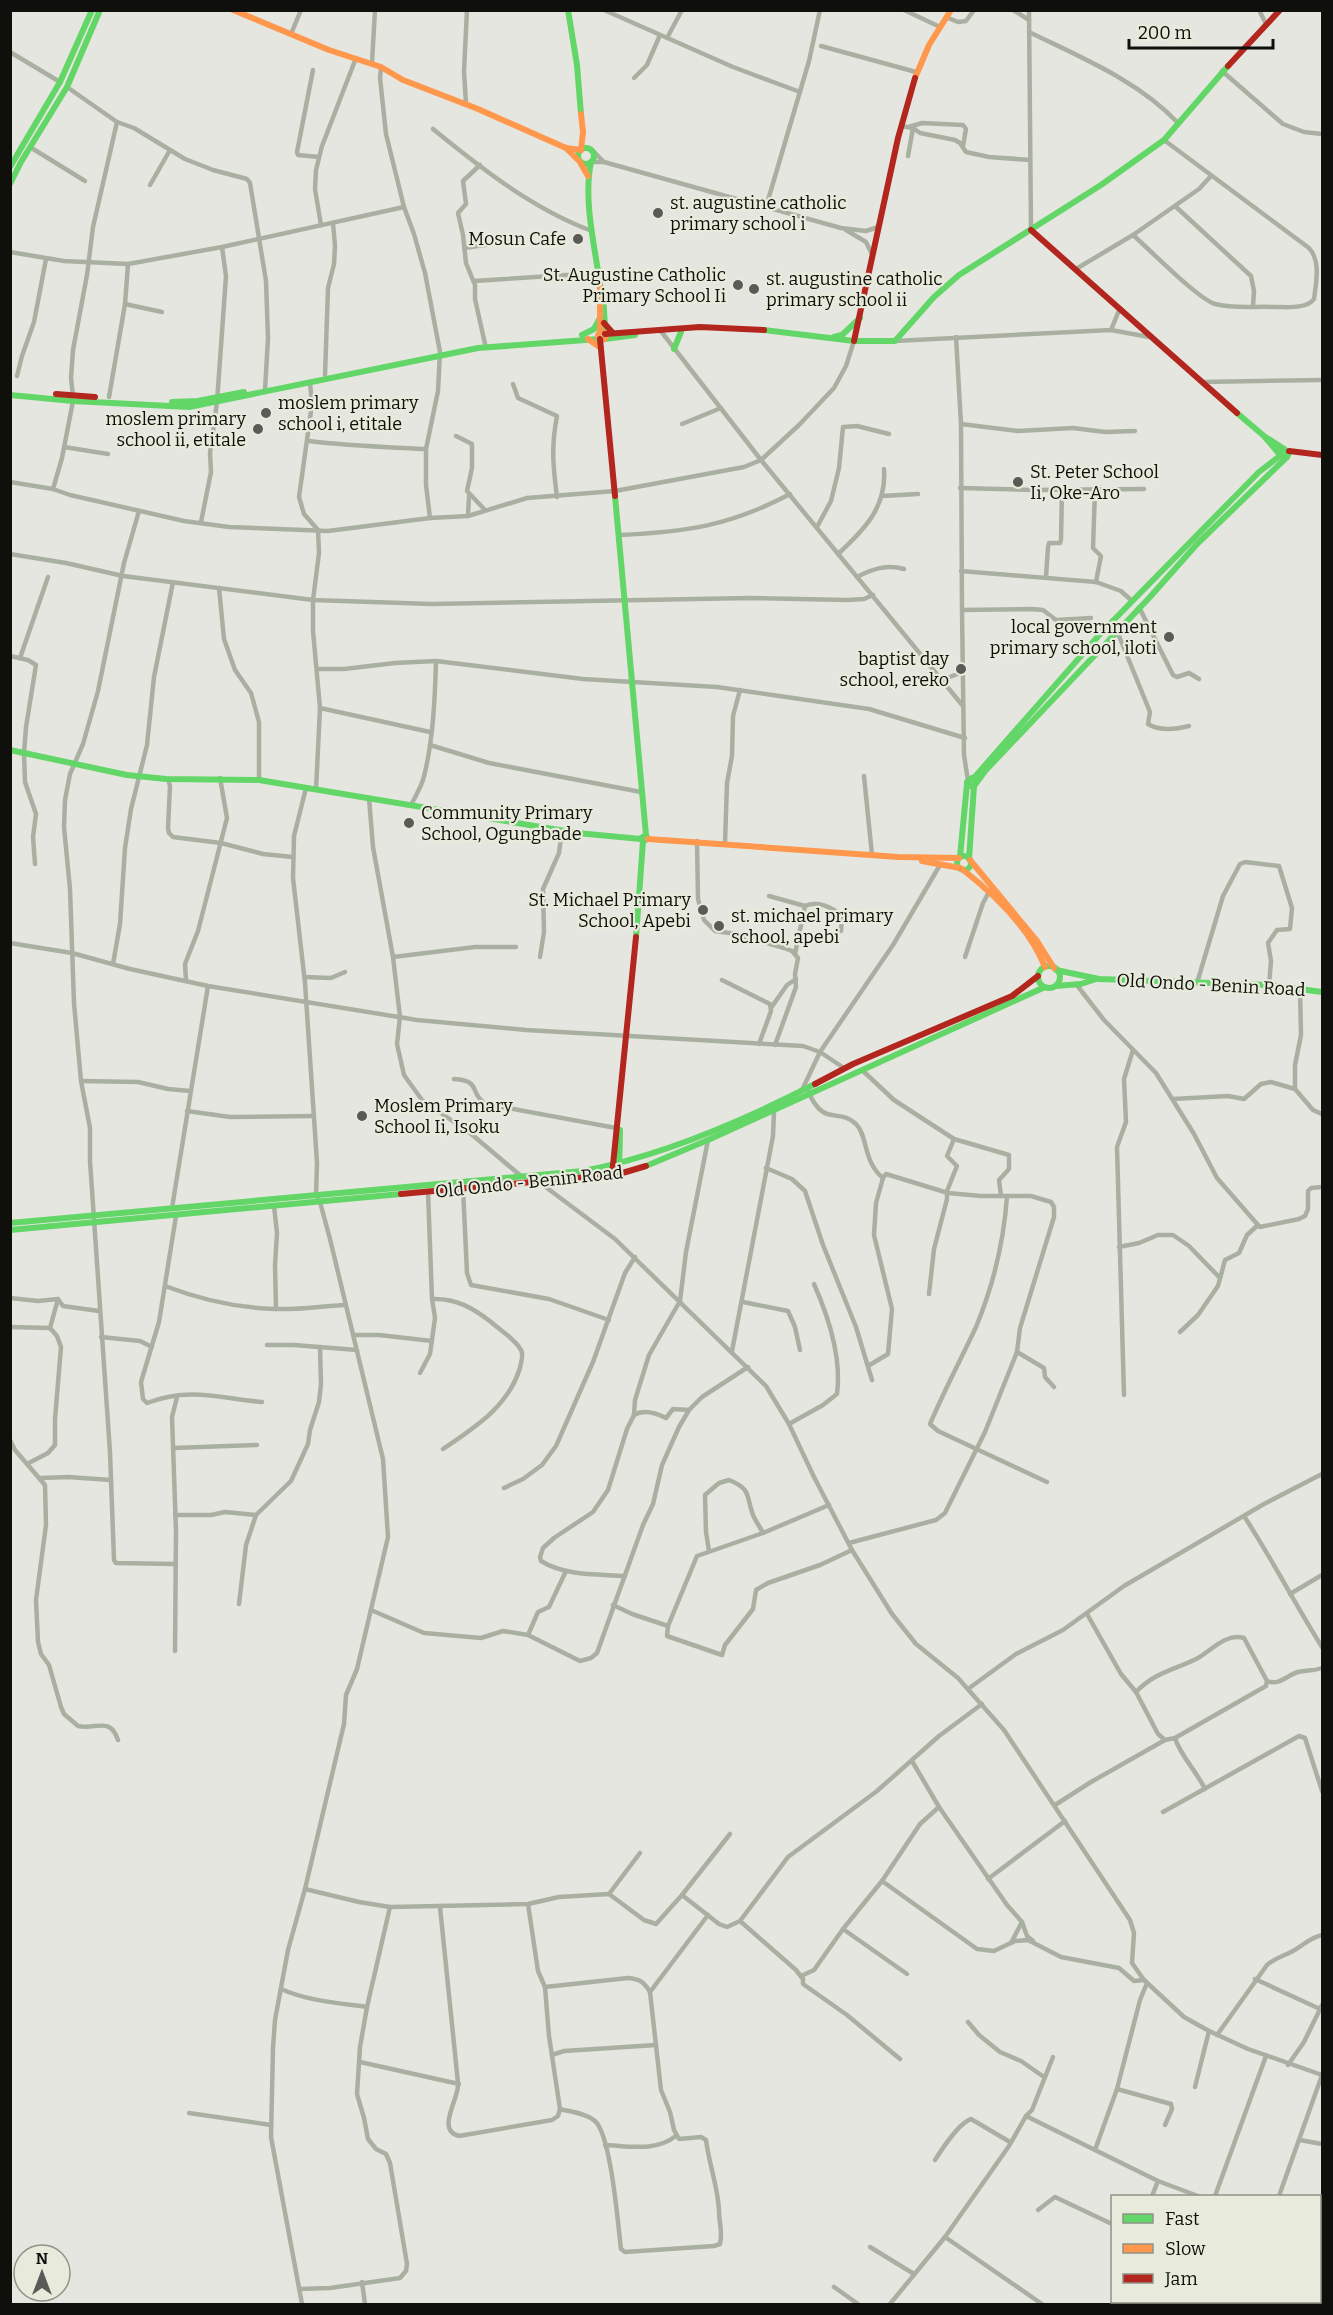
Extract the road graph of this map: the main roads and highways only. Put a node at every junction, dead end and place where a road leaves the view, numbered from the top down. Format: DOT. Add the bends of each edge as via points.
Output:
graph roads {
  1 [pos="92,10"];
  2 [pos="100,10"];
  3 [pos="233,10"];
  4 [pos="568,10"];
  5 [pos="951,10"];
  6 [pos="1280,10"];
  7 [pos="583,132"];
  8 [pos="566,148"];
  9 [pos="581,150"];
  10 [pos="592,150"];
  11 [pos="580,162"];
  12 [pos="591,162"];
  13 [pos="10,167"];
  14 [pos="588,177"];
  15 [pos="10,184"];
  16 [pos="1030,230"];
  17 [pos="860,318"];
  18 [pos="602,320"];
  19 [pos="709,328"];
  20 [pos="660,331"];
  21 [pos="681,332"];
  22 [pos="603,336"];
  23 [pos="585,337"];
  24 [pos="830,338"];
  25 [pos="854,341"];
  26 [pos="601,348"];
  27 [pos="674,350"];
  28 [pos="440,354"];
  29 [pos="605,380"];
  30 [pos="10,393"];
  31 [pos="73,398"];
  32 [pos="217,399"];
  33 [pos="1284,453"];
  34 [pos="1323,455"];
  35 [pos="10,750"];
  36 [pos="972,782"];
  37 [pos="645,838"];
  38 [pos="960,857"];
  39 [pos="898,858"];
  40 [pos="969,860"];
  41 [pos="961,869"];
  42 [pos="1045,967"];
  43 [pos="1055,969"];
  44 [pos="1038,976"];
  45 [pos="1099,979"];
  46 [pos="1056,986"];
  47 [pos="1045,987"];
  48 [pos="1323,993"];
  49 [pos="806,1089"];
  50 [pos="619,1121"];
  51 [pos="616,1165"];
  52 [pos="616,1175"];
  53 [pos="10,1223"];
  54 [pos="10,1230"];
  1 -- 13 [label="main road" via="60,82"];
  2 -- 15 [label="main road" via="67,87"];
  3 -- 8 [label="main road" via="372,63 403,80"];
  4 -- 7 [label="main road"];
  5 -- 17 [label="main road" via="922,54 916,72"];
  6 -- 16 [label="main road" via="1164,140"];
  7 -- 9 [label="main road"];
  7 -- 10 [label="main road"];
  8 -- 9 [label="main road"];
  8 -- 11 [label="main road"];
  9 -- 10 [label="main road"];
  9 -- 11 [label="main road"];
  10 -- 12 [label="main road"];
  11 -- 12 [label="main road"];
  11 -- 14 [label="main road"];
  12 -- 14 [label="main road"];
  14 -- 18 [label="main road"];
  16 -- 25 [label="main road" via="948,284 895,340"];
  16 -- 33 [label="main road"];
  17 -- 24 [label="main road" via="842,334"];
  17 -- 25 [label="main road"];
  18 -- 22 [label="main road"];
  18 -- 22 [label="main road"];
  18 -- 23 [label="main road"];
  19 -- 20 [label="main road" via="692,326"];
  19 -- 21 [label="main road"];
  19 -- 24 [label="main road"];
  20 -- 21 [label="main road"];
  20 -- 22 [label="main road"];
  21 -- 27 [label="main road"];
  22 -- 23 [label="main road"];
  22 -- 26 [label="main road"];
  22 -- 29 [label="main road"];
  23 -- 26 [label="main road"];
  23 -- 28 [label="main road"];
  23 -- 28 [label="main road" via="485,344"];
  24 -- 25 [label="main road"];
  26 -- 29 [label="main road"];
  28 -- 32 [label="main road"];
  28 -- 32 [label="main road"];
  29 -- 37 [label="main road"];
  30 -- 31 [label="main road"];
  31 -- 32 [label="main road" via="179,402"];
  31 -- 32 [label="main road" via="180,407"];
  33 -- 34 [label="main road"];
  33 -- 36 [label="main road"];
  33 -- 36 [label="main road" via="1258,472 1131,601"];
  35 -- 37 [label="main road" via="140,776 259,780 571,832"];
  36 -- 38 [label="main road" via="964,797"];
  36 -- 40 [label="main road"];
  37 -- 39 [label="main road"];
  37 -- 50 [label="main road"];
  38 -- 39 [label="main road"];
  38 -- 40 [label="main road"];
  38 -- 41 [label="main road" via="957,863"];
  39 -- 41 [label="main road"];
  40 -- 41 [label="main road" via="969,866"];
  40 -- 43 [label="main road" via="1039,942"];
  41 -- 42 [label="main road" via="989,892 1038,951"];
  42 -- 43 [label="main road, Old Ondo - Benin Road"];
  42 -- 44 [label="main road, Old Ondo - Benin Road"];
  43 -- 45 [label="main road, Old Ondo - Benin Road"];
  43 -- 46 [label="main road" via="1059,980"];
  44 -- 47 [label="main road"];
  44 -- 49 [label="main road, Old Ondo - Benin Road" via="1012,996 844,1068"];
  45 -- 46 [label="main road, Old Ondo - Benin Road"];
  45 -- 48 [label="main road, Old Ondo - Benin Road" via="1269,985"];
  46 -- 47 [label="main road, Old Ondo - Benin Road"];
  47 -- 49 [label="main road, Old Ondo - Benin Road" via="862,1070"];
  49 -- 51 [label="main road, Old Ondo - Benin Road" via="655,1154"];
  49 -- 52 [label="main road, Old Ondo - Benin Road" via="774,1111"];
  50 -- 51 [label="main road"];
  50 -- 51 [label="main road"];
  51 -- 52 [label="main road"];
  51 -- 53 [label="main road, Old Ondo - Benin Road"];
  52 -- 54 [label="main road, Old Ondo - Benin Road"];
}
